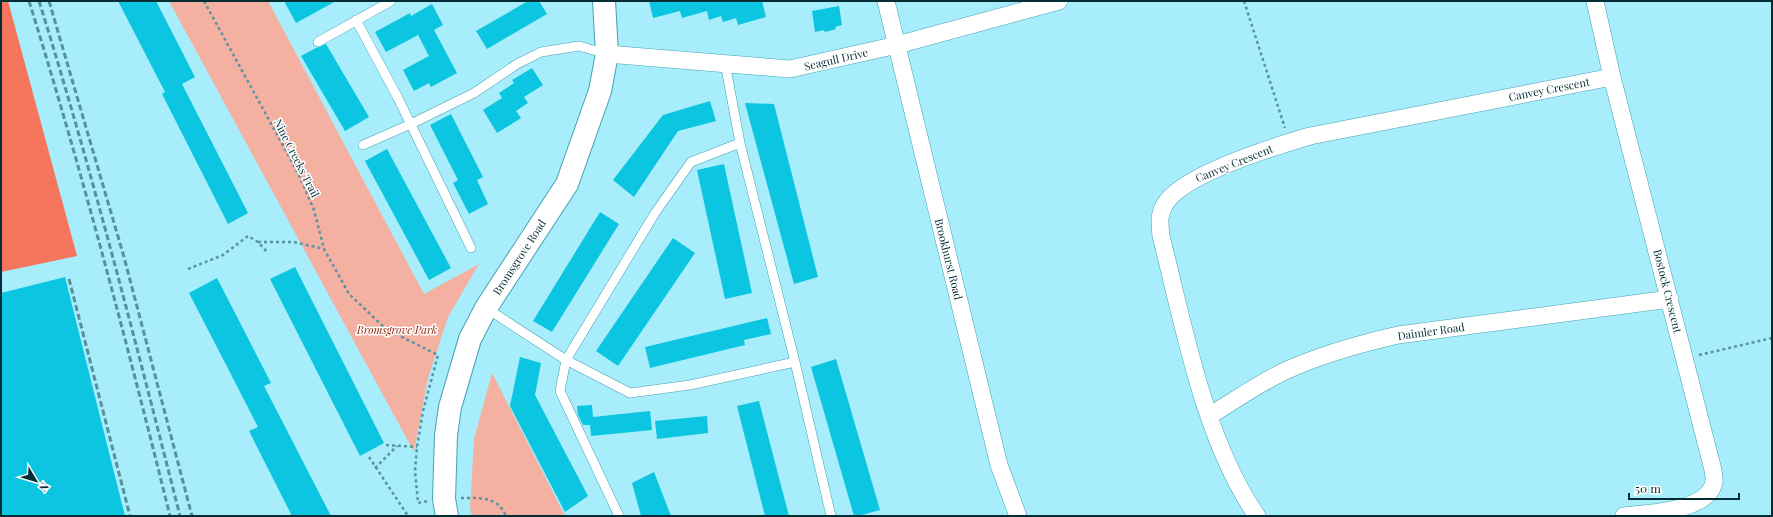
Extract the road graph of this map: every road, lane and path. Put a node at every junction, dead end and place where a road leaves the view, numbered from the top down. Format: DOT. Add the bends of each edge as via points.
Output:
graph roads {
  1 [pos="204,1"];
  2 [pos="391,1"];
  3 [pos="604,1"];
  4 [pos="886,1"];
  5 [pos="1059,1"];
  6 [pos="1244,1"];
  7 [pos="1595,1"];
  8 [pos="356,20"];
  9 [pos="318,42"];
  10 [pos="897,45"];
  11 [pos="606,54"];
  12 [pos="725,64"];
  13 [pos="1612,77"];
  14 [pos="411,124"];
  15 [pos="1289,142"];
  16 [pos="740,143"];
  17 [pos="363,144"];
  18 [pos="258,242"];
  19 [pos="471,248"];
  20 [pos="324,249"];
  21 [pos="268,253"];
  22 [pos="188,269"];
  23 [pos="1670,299"];
  24 [pos="486,308"];
  25 [pos="1772,338"];
  26 [pos="1685,359"];
  27 [pos="566,360"];
  28 [pos="795,362"];
  29 [pos="1208,416"];
  30 [pos="386,446"];
  31 [pos="397,446"];
  32 [pos="417,447"];
  33 [pos="369,457"];
  34 [pos="376,468"];
  35 [pos="460,498"];
  36 [pos="430,501"];
  37 [pos="408,516"];
  38 [pos="447,516"];
  39 [pos="506,516"];
  40 [pos="619,516"];
  41 [pos="830,516"];
  42 [pos="1018,516"];
  43 [pos="1257,516"];
  44 [pos="1624,516"];
  1 -- 20 [label="path, Nine Creeks Trail" via="298,173 314,210"];
  2 -- 8 [label="lane"];
  3 -- 11 [label="street, Bromsgrove Road"];
  4 -- 10 [label="street, Brookhurst Road"];
  5 -- 10 [label="street, Seagull Drive"];
  6 -- 15 [label="path"];
  7 -- 13 [label="street, Bostock Crescent"];
  8 -- 9 [label="lane"];
  8 -- 14 [label="lane"];
  10 -- 12 [label="street, Seagull Drive" via="790,69"];
  10 -- 42 [label="street, Brookhurst Road" via="999,465"];
  11 -- 12 [label="street, Seagull Drive"];
  11 -- 14 [label="lane" via="579,46 541,52 517,64 474,93"];
  11 -- 24 [label="street, Bromsgrove Road" via="600,91 567,184"];
  12 -- 16 [label="lane"];
  13 -- 15 [label="street, Canvey Crescent" via="1351,127"];
  13 -- 23 [label="street, Bostock Crescent"];
  14 -- 17 [label="lane"];
  14 -- 19 [label="lane"];
  15 -- 29 [label="street, Canvey Crescent" via="1261,150 1192,180 1165,203 1159,218 1161,236"];
  16 -- 27 [label="lane" via="691,162 655,213"];
  16 -- 28 [label="lane"];
  18 -- 20 [label="path" via="294,242"];
  18 -- 21 [label="path"];
  18 -- 22 [label="path" via="248,236 222,255"];
  20 -- 32 [label="path, Nine Creeks Trail" via="349,294 369,314 386,329 438,355 423,411"];
  23 -- 26 [label="street, Bostock Crescent"];
  23 -- 29 [label="street, Daimler Road" via="1398,335 1360,343 1322,355 1283,372"];
  24 -- 27 [label="lane"];
  24 -- 38 [label="street, Bromsgrove Road" via="470,339 450,407 444,456 444,499"];
  25 -- 26 [label="path"];
  26 -- 44 [label="street, Bostock Crescent" via="1714,482 1706,496 1683,508"];
  27 -- 28 [label="lane" via="630,393 690,385"];
  27 -- 40 [label="lane" via="560,391"];
  28 -- 41 [label="lane"];
  29 -- 43 [label="street, Canvey Crescent" via="1233,476"];
  30 -- 31 [label="path"];
  31 -- 32 [label="path"];
  31 -- 34 [label="path"];
  32 -- 36 [label="path, Nine Creeks Trail" via="415,471 418,503"];
  33 -- 34 [label="path"];
  34 -- 37 [label="path"];
  35 -- 39 [label="path" via="483,498 495,502"];
}
